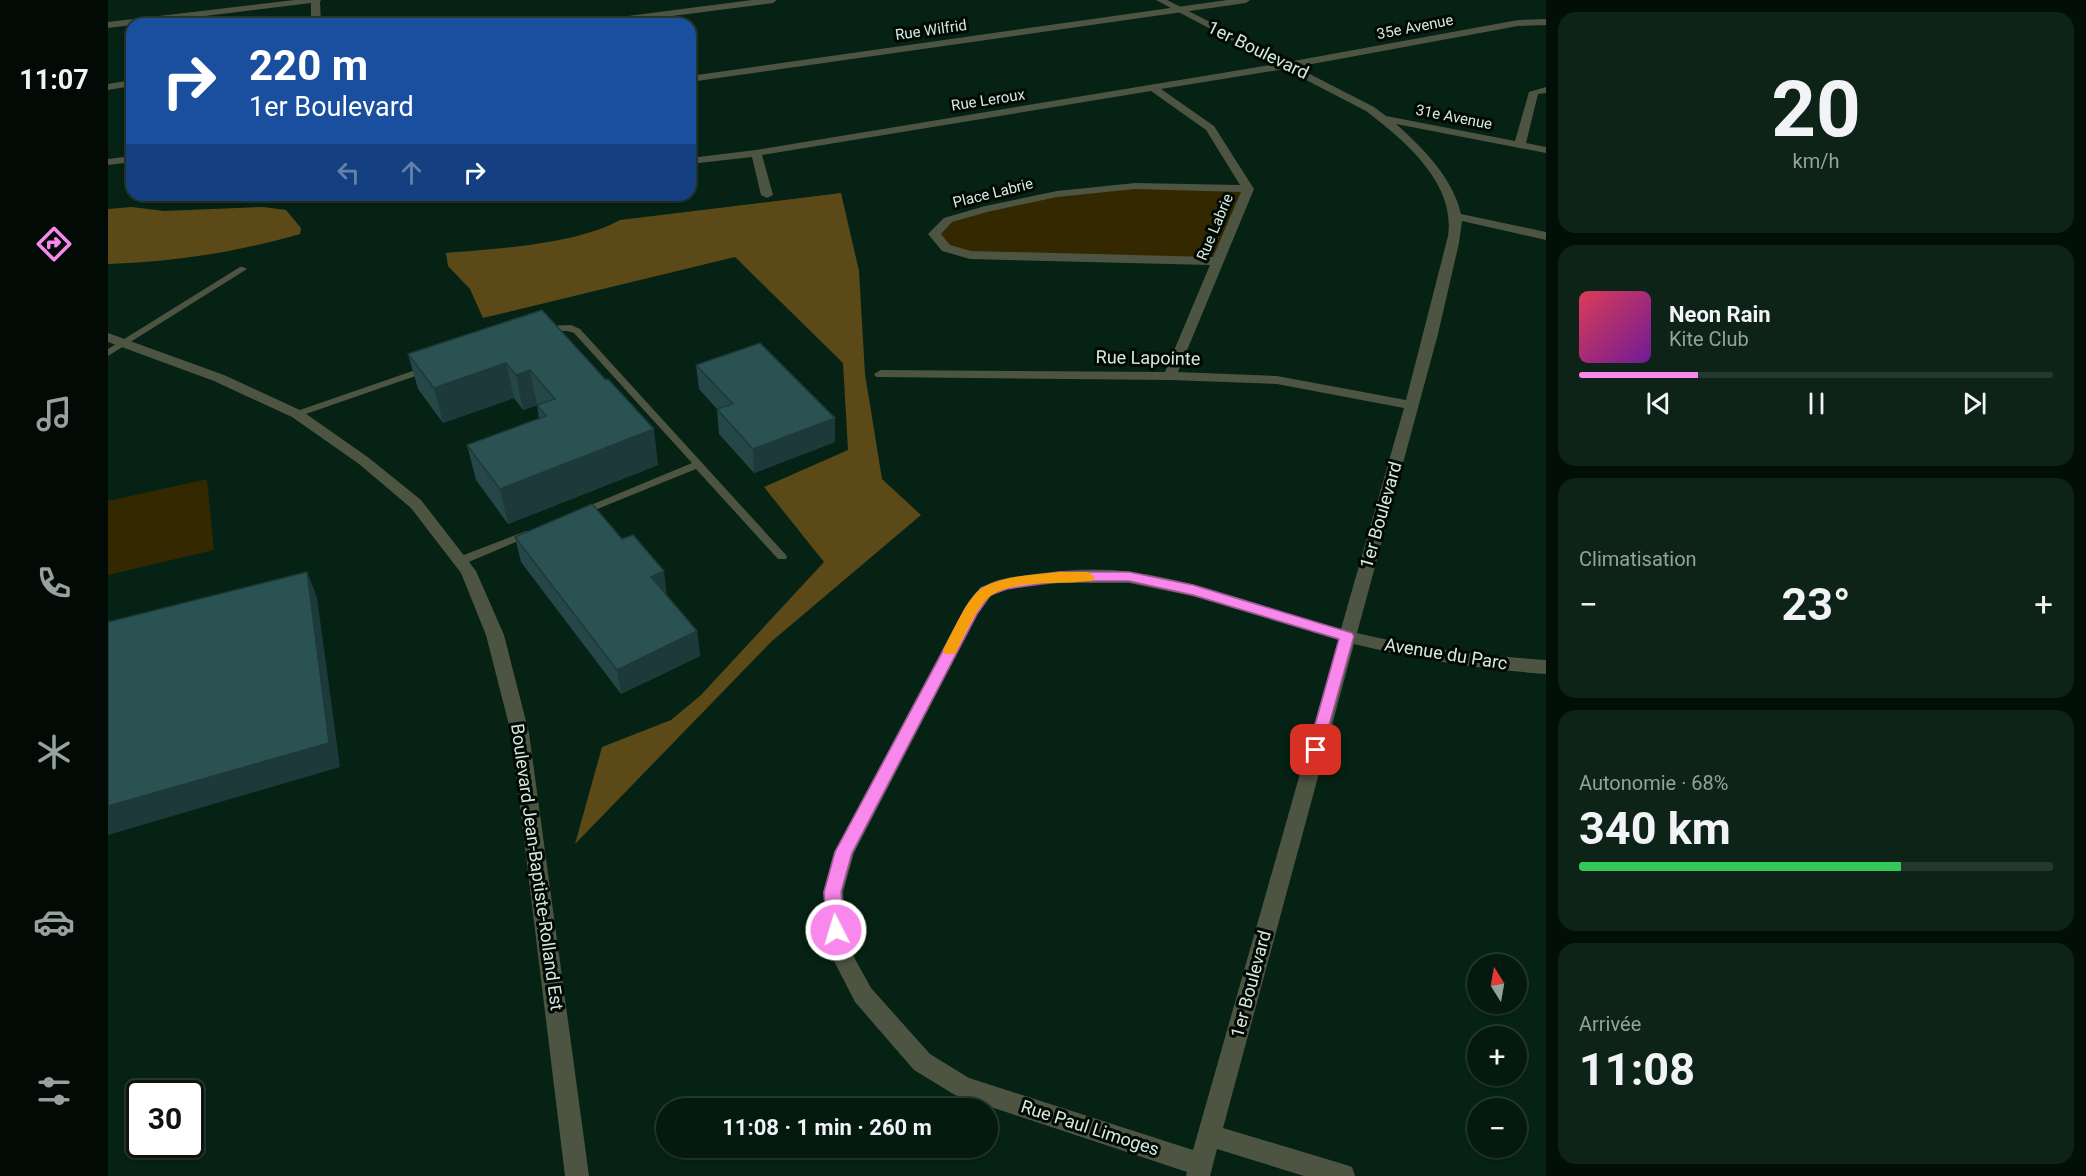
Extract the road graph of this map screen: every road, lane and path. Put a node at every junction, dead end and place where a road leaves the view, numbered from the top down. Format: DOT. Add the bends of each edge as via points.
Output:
graph roads {
  1 [pos="315,0"];
  2 [pos="773,0"];
  3 [pos="1160,0"];
  4 [pos="1246,0"];
  5 [pos="722,3"];
  6 [pos="698,5"];
  7 [pos="1177,10"];
  8 [pos="166,18"];
  9 [pos="316,18"];
  10 [pos="623,18"];
  11 [pos="1546,22"];
  12 [pos="126,23"];
  13 [pos="108,25"];
  14 [pos="1290,65"];
  15 [pos="696,78"];
  16 [pos="126,84"];
  17 [pos="108,87"];
  18 [pos="1153,88"];
  19 [pos="1546,90"];
  20 [pos="1383,118"];
  21 [pos="1520,144"];
  22 [pos="1546,150"];
  23 [pos="756,153"];
  24 [pos="126,160"];
  25 [pos="696,160"];
  26 [pos="108,162"];
  27 [pos="1248,189"];
  28 [pos="767,195"];
  29 [pos="1455,216"];
  30 [pos="1546,236"];
  31 [pos="1217,261"];
  32 [pos="243,269"];
  33 [pos="538,330"];
  34 [pos="116,340"];
  35 [pos="108,353"];
  36 [pos="440,364"];
  37 [pos="881,374"];
  38 [pos="1170,376"];
  39 [pos="1412,405"];
  40 [pos="297,414"];
  41 [pos="699,464"];
  42 [pos="567,518"];
  43 [pos="535,531"];
  44 [pos="782,557"];
  45 [pos="460,561"];
  46 [pos="1347,636"];
  47 [pos="1546,667"];
  48 [pos="1209,1135"];
  49 [pos="1200,1170"];
  50 [pos="577,1176"];
  51 [pos="1343,1176"];
  1 -- 8 [label="street"];
  1 -- 9 [label="street"];
  2 -- 5 [label="street"];
  3 -- 7 [label="street, 1er Boulevard"];
  4 -- 7 [label="street, Rue Wilfrid"];
  5 -- 6 [label="street"];
  6 -- 10 [label="street"];
  7 -- 14 [label="street, 1er Boulevard"];
  7 -- 15 [label="street, Rue Wilfrid"];
  11 -- 14 [label="street, 35e Avenue" via="1518,23"];
  12 -- 13 [label="street"];
  14 -- 18 [label="street, Rue Leroux"];
  14 -- 20 [label="street, 1er Boulevard"];
  16 -- 17 [label="street"];
  18 -- 23 [label="street, Rue Leroux"];
  18 -- 27 [label="street, Rue Labrie" via="1210,128"];
  19 -- 21 [label="street" via="1534,92"];
  20 -- 21 [label="street, 31e Avenue"];
  20 -- 29 [label="street, 1er Boulevard" via="1438,176 1449,194"];
  21 -- 22 [label="street, 31e Avenue"];
  23 -- 25 [label="street, Rue Leroux"];
  23 -- 28 [label="street"];
  24 -- 26 [label="street"];
  27 -- 31 [label="street, Rue Labrie"];
  27 -- 31 [label="street, Place Labrie" via="1135,186 1057,194 948,220 934,234 946,248 970,255"];
  29 -- 30 [label="street"];
  29 -- 39 [label="street, 1er Boulevard" via="1440,302"];
  31 -- 38 [label="street, Rue Labrie"];
  32 -- 34 [label="lane"];
  33 -- 41 [label="lane" via="578,331"];
  34 -- 35 [label="lane"];
  34 -- 40 [label="street, Boulevard Jean-Baptiste-Rolland Est" via="219,378"];
  36 -- 40 [label="lane"];
  37 -- 38 [label="street, Rue Lapointe"];
  38 -- 39 [label="street, Rue Lapointe" via="1277,380"];
  39 -- 46 [label="street, 1er Boulevard"];
  40 -- 45 [label="street, Boulevard Jean-Baptiste-Rolland Est" via="416,504"];
  41 -- 42 [label="lane"];
  41 -- 44 [label="lane"];
  43 -- 45 [label="lane"];
  45 -- 50 [label="street, Boulevard Jean-Baptiste-Rolland Est" via="495,635 520,733"];
  46 -- 47 [label="street, Avenue du Parc" via="1402,650"];
  46 -- 48 [label="street, 1er Boulevard"];
  46 -- 49 [label="street, Rue Paul Limoges" via="1193,590 1129,577 1059,577 1005,584 986,592 971,611 844,852 833,892 836,930 845,961 863,995 922,1062 963,1087"];
  48 -- 49 [label="street, 1er Boulevard"];
  48 -- 51 [label="street"];
}
